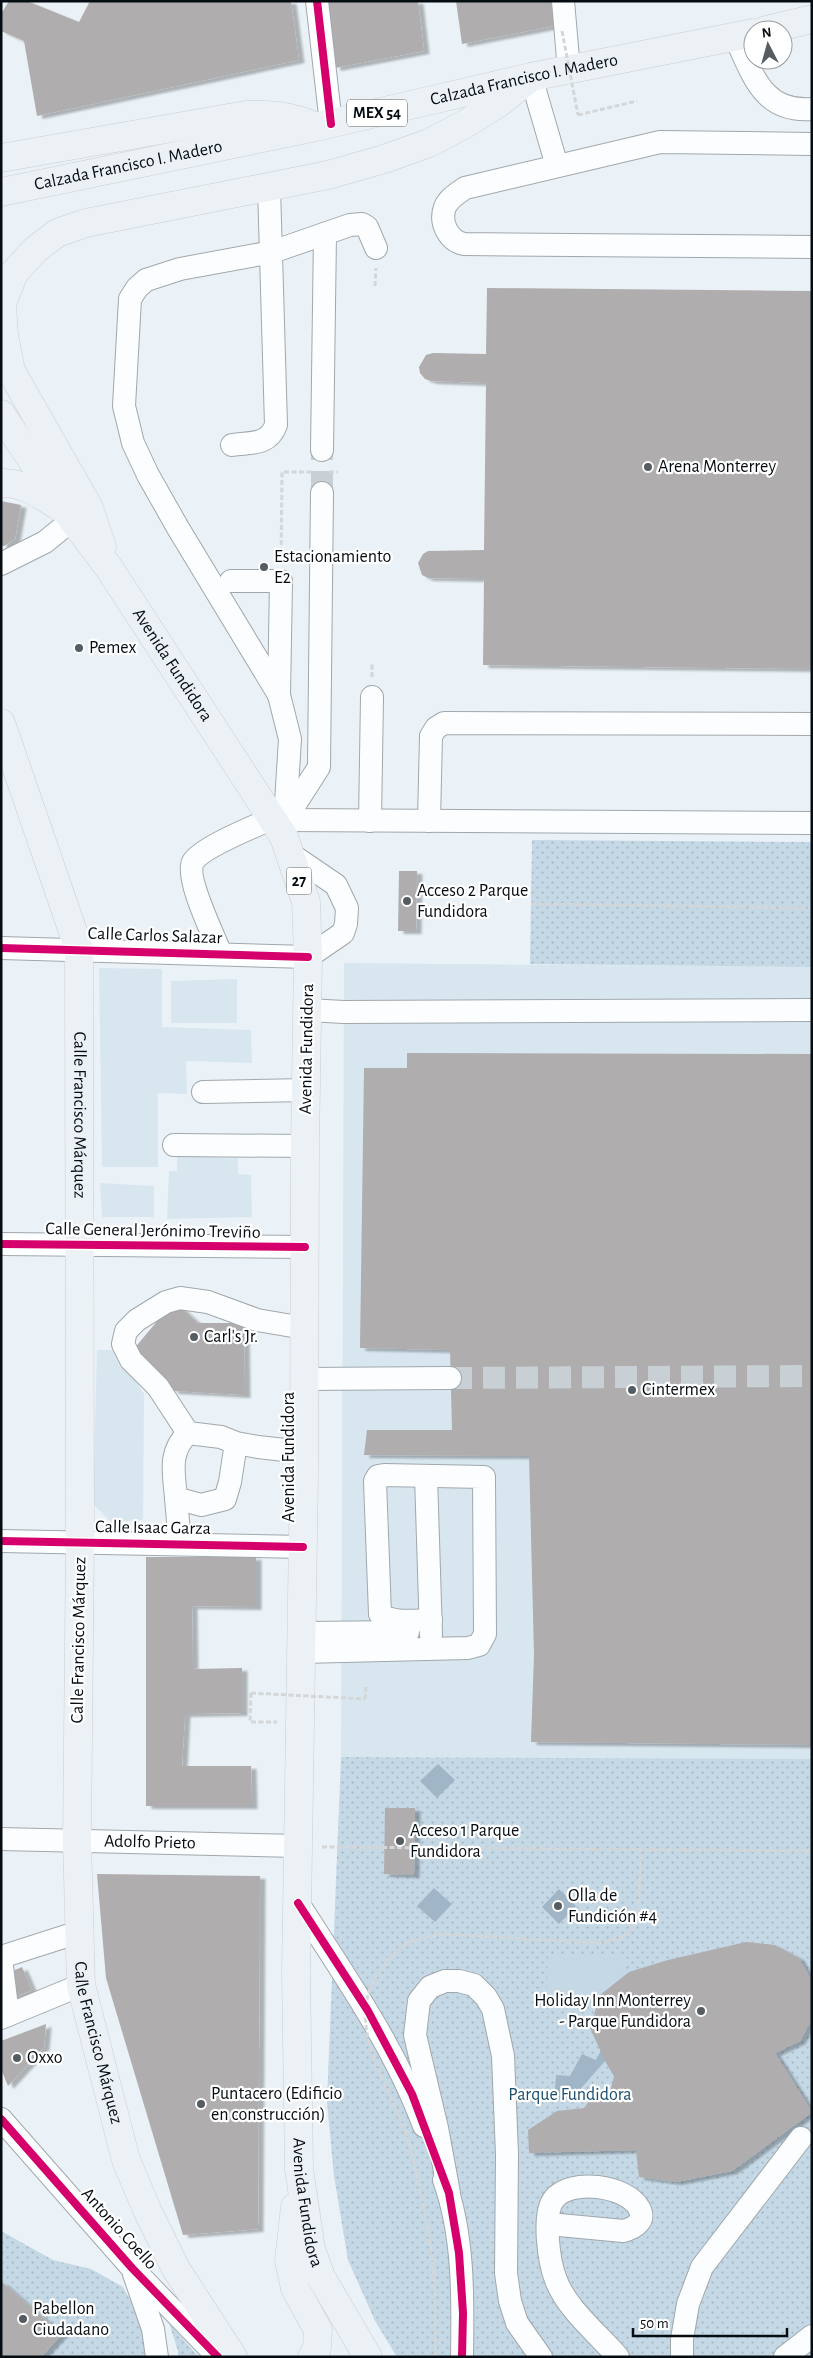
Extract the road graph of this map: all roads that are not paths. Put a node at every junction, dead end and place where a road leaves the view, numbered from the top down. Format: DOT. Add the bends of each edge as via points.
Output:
graph roads {
  1 [pos="317,1"];
  2 [pos="563,1"];
  3 [pos="812,19"];
  4 [pos="793,24"];
  5 [pos="743,35"];
  6 [pos="569,70"];
  7 [pos="755,70"];
  8 [pos="531,77"];
  9 [pos="812,110"];
  10 [pos="324,125"];
  11 [pos="812,144"];
  12 [pos="1,158"];
  13 [pos="557,166"];
  14 [pos="269,187"];
  15 [pos="1,192"];
  16 [pos="325,234"];
  17 [pos="812,247"];
  18 [pos="376,248"];
  19 [pos="272,252"];
  20 [pos="1,414"];
  21 [pos="232,445"];
  22 [pos="322,450"];
  23 [pos="1,483"];
  24 [pos="322,493"];
  25 [pos="69,516"];
  26 [pos="1,564"];
  27 [pos="109,568"];
  28 [pos="231,581"];
  29 [pos="279,695"];
  30 [pos="372,697"];
  31 [pos="1,723"];
  32 [pos="812,724"];
  33 [pos="370,821"];
  34 [pos="429,821"];
  35 [pos="812,823"];
  36 [pos="282,832"];
  37 [pos="1,948"];
  38 [pos="79,949"];
  39 [pos="221,954"];
  40 [pos="308,957"];
  41 [pos="307,1010"];
  42 [pos="812,1010"];
  43 [pos="306,1090"];
  44 [pos="203,1092"];
  45 [pos="174,1144"];
  46 [pos="305,1146"];
  47 [pos="1,1244"];
  48 [pos="79,1246"];
  49 [pos="305,1248"];
  50 [pos="304,1328"];
  51 [pos="450,1378"];
  52 [pos="304,1379"];
  53 [pos="188,1433"];
  54 [pos="236,1443"];
  55 [pos="303,1452"];
  56 [pos="426,1476"];
  57 [pos="176,1498"];
  58 [pos="1,1541"];
  59 [pos="80,1542"];
  60 [pos="180,1544"];
  61 [pos="304,1547"];
  62 [pos="431,1633"];
  63 [pos="302,1642"];
  64 [pos="1,1839"];
  65 [pos="77,1840"];
  66 [pos="299,1846"];
  67 [pos="298,1903"];
  68 [pos="79,1932"];
  69 [pos="1,1957"];
  70 [pos="81,1985"];
  71 [pos="5,2016"];
  72 [pos="1,2119"];
  73 [pos="800,2138"];
  74 [pos="298,2168"];
  75 [pos="449,2193"];
  76 [pos="549,2224"];
  77 [pos="132,2268"];
  78 [pos="812,2336"];
  79 [pos="157,2357"];
  80 [pos="218,2357"];
  81 [pos="233,2357"];
  82 [pos="312,2357"];
  83 [pos="368,2357"];
  84 [pos="462,2357"];
  85 [pos="541,2357"];
  86 [pos="618,2357"];
  87 [pos="682,2357"];
  88 [pos="785,2357"];
  1 -- 10 [label="street"];
  2 -- 6 [label="street"];
  3 -- 4 [label="main road"];
  5 -- 6 [label="main road, Calzada Francisco I. Madero / MEX 54"];
  6 -- 8 [label="main road, Calzada Francisco I. Madero / MEX 54"];
  7 -- 9 [label="street" via="761,90 779,105"];
  8 -- 10 [label="main road, Calzada Francisco I. Madero / MEX 54"];
  8 -- 13 [label="street"];
  8 -- 14 [label="main road" via="499,103 429,143 328,175"];
  10 -- 12 [label="main road" via="271,114 246,115"];
  10 -- 15 [label="main road, Calzada Francisco I. Madero / MEX 54"];
  11 -- 13 [label="street" via="660,142"];
  13 -- 17 [label="street" via="465,188 445,208 445,226 449,236 464,244"];
  14 -- 19 [label="street"];
  14 -- 27 [label="main road" via="86,223 57,233 35,250 14,273 2,304 11,370 89,508"];
  16 -- 18 [label="street" via="362,224 370,232"];
  16 -- 19 [label="street"];
  16 -- 22 [label="street"];
  19 -- 21 [label="street" via="276,425 273,435 266,440"];
  19 -- 29 [label="street" via="180,270 146,280 137,288 130,299 124,406 133,442 148,475"];
  20 -- 25 [label="main road, Avenida Fundidora / 27"];
  23 -- 25 [label="main road" via="36,492"];
  24 -- 36 [label="street" via="319,767"];
  25 -- 26 [label="street" via="46,542"];
  25 -- 27 [label="main road, Avenida Fundidora / 27"];
  27 -- 36 [label="main road, Avenida Fundidora / 27"];
  28 -- 29 [label="street" via="281,581"];
  29 -- 36 [label="street" via="290,739"];
  30 -- 33 [label="street"];
  31 -- 38 [label="main road, Calle Francisco Márquez"];
  32 -- 34 [label="street" via="444,723 430,736"];
  33 -- 34 [label="street"];
  33 -- 36 [label="street"];
  34 -- 35 [label="street"];
  36 -- 39 [label="street" via="203,851 193,862 192,875"];
  36 -- 40 [label="main road, Avenida Fundidora / 27" via="306,902"];
  36 -- 40 [label="street" via="336,885 347,908 343,933"];
  37 -- 38 [label="street, Calle Carlos Salazar"];
  38 -- 39 [label="street, Calle Carlos Salazar"];
  38 -- 48 [label="main road, Calle Francisco Márquez"];
  39 -- 40 [label="street, Calle Carlos Salazar"];
  40 -- 41 [label="main road, Avenida Fundidora / 27"];
  41 -- 42 [label="street"];
  41 -- 43 [label="main road, Avenida Fundidora / 27"];
  43 -- 44 [label="street"];
  43 -- 46 [label="main road, Avenida Fundidora / 27"];
  45 -- 46 [label="street"];
  46 -- 49 [label="main road, Avenida Fundidora / 27"];
  47 -- 48 [label="street, Calle General Jerónimo Treviño"];
  48 -- 49 [label="street, Calle General Jerónimo Treviño"];
  48 -- 59 [label="main road, Calle Francisco Márquez"];
  49 -- 50 [label="main road, Avenida Fundidora / 27"];
  50 -- 52 [label="main road, Avenida Fundidora / 27"];
  50 -- 53 [label="street" via="257,1320 208,1302 180,1298 166,1302 137,1320 126,1331 123,1344 131,1360 158,1387"];
  51 -- 52 [label="street"];
  52 -- 55 [label="main road, Avenida Fundidora / 27"];
  53 -- 54 [label="street" via="221,1437"];
  53 -- 57 [label="street" via="178,1443 173,1458"];
  54 -- 55 [label="street"];
  54 -- 57 [label="street" via="225,1499 201,1505"];
  55 -- 61 [label="main road, Avenida Fundidora / 27"];
  56 -- 62 [label="street"];
  56 -- 62 [label="street" via="384,1475 378,1476 376,1481 378,1606 386,1619"];
  56 -- 62 [label="street" via="484,1477 485,1634 479,1645 468,1648"];
  57 -- 60 [label="street"];
  58 -- 59 [label="street, Calle Isaac Garza"];
  59 -- 60 [label="street, Calle Isaac Garza"];
  59 -- 65 [label="main road, Calle Francisco Márquez"];
  60 -- 61 [label="street, Calle Isaac Garza"];
  61 -- 63 [label="main road, Avenida Fundidora / 27"];
  62 -- 63 [label="street"];
  63 -- 66 [label="main road, Avenida Fundidora / 27"];
  64 -- 65 [label="street, Adolfo Prieto"];
  65 -- 66 [label="street, Adolfo Prieto"];
  65 -- 68 [label="main road, Calle Francisco Márquez"];
  66 -- 67 [label="main road, Avenida Fundidora / 27"];
  67 -- 74 [label="main road, Avenida Fundidora / 27"];
  67 -- 75 [label="street" via="368,2011 412,2094"];
  68 -- 69 [label="street"];
  68 -- 70 [label="main road, Calle Francisco Márquez"];
  69 -- 71 [label="street"];
  70 -- 71 [label="street"];
  70 -- 81 [label="main road, Calle Francisco Márquez" via="126,2160 176,2269"];
  72 -- 77 [label="street, Antonio Coello"];
  73 -- 87 [label="street" via="702,2267 688,2304"];
  74 -- 82 [label="main road" via="289,2262 296,2288 318,2330 317,2348"];
  74 -- 83 [label="main road, Avenida Fundidora / 27" via="311,2248 321,2277"];
  75 -- 84 [label="street" via="459,2253"];
  75 -- 85 [label="street" via="415,2034 419,2001 430,1987 445,1981 459,1981 474,1985 493,2009 503,2056 507,2154 506,2273 517,2323"];
  76 -- 86 [label="street" via="551,2262 562,2293"];
  77 -- 79 [label="street" via="153,2329"];
  77 -- 80 [label="street, Antonio Coello"];
  78 -- 88 [label="street"];
}
